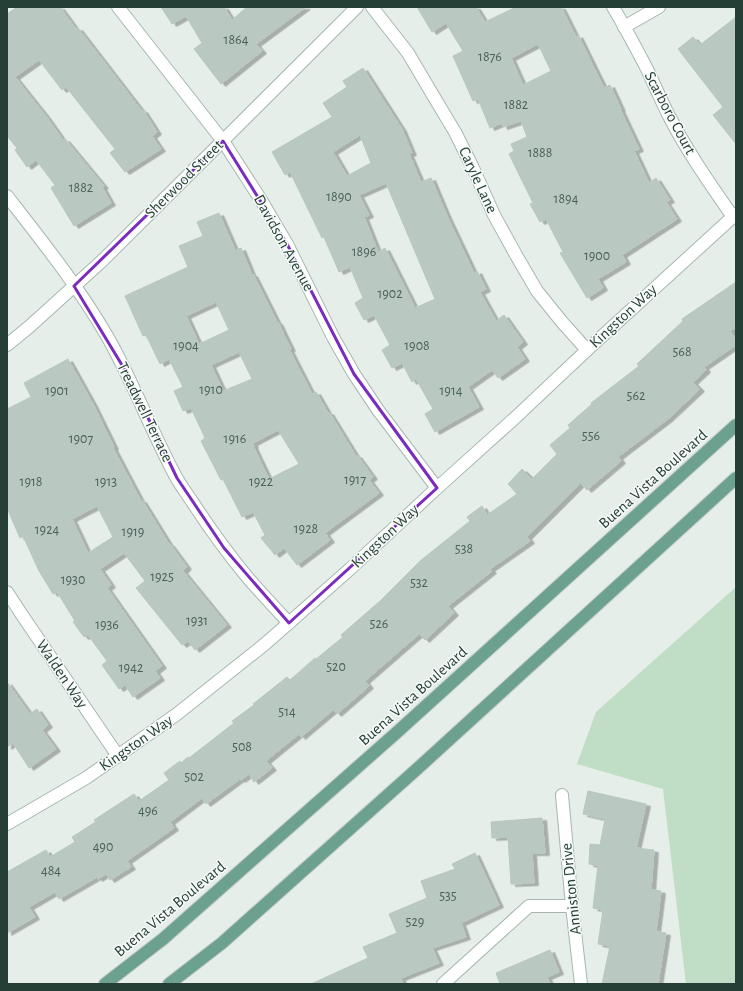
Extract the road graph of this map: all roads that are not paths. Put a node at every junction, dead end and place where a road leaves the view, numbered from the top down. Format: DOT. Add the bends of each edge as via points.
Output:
graph roads {
  1 [pos="118,7"];
  2 [pos="357,7"];
  3 [pos="372,7"];
  4 [pos="613,7"];
  5 [pos="659,7"];
  6 [pos="624,27"];
  7 [pos="223,141"];
  8 [pos="7,196"];
  9 [pos="734,215"];
  10 [pos="74,286"];
  11 [pos="7,345"];
  12 [pos="587,350"];
  13 [pos="736,425"];
  14 [pos="736,478"];
  15 [pos="437,488"];
  16 [pos="7,592"];
  17 [pos="289,623"];
  18 [pos="118,756"];
  19 [pos="562,795"];
  20 [pos="7,824"];
  21 [pos="572,906"];
  22 [pos="105,984"];
  23 [pos="169,984"];
  24 [pos="443,984"];
  25 [pos="581,984"];
  1 -- 7 [label="street, Davidson Avenue"];
  2 -- 7 [label="street, Sherwood Street"];
  3 -- 12 [label="street, Caryle Lane" via="408,53 455,132 494,215 537,291"];
  4 -- 6 [label="street, Scarboro Court"];
  5 -- 6 [label="street"];
  6 -- 9 [label="street, Scarboro Court" via="690,152 711,186"];
  7 -- 10 [label="street, Sherwood Street"];
  7 -- 15 [label="street, Davidson Avenue" via="287,244 354,374"];
  8 -- 10 [label="street, Treadwell Terrace"];
  9 -- 12 [label="street, Kingston Way"];
  10 -- 11 [label="street, Sherwood Street"];
  10 -- 17 [label="street, Treadwell Terrace" via="107,336 177,478 198,511 248,578"];
  12 -- 15 [label="street, Kingston Way"];
  13 -- 22 [label="main road, Buena Vista Boulevard" via="395,734 163,939"];
  14 -- 23 [label="main road" via="411,775 222,943"];
  15 -- 17 [label="street, Kingston Way"];
  16 -- 18 [label="street, Walden Way"];
  17 -- 18 [label="street, Kingston Way" via="176,714"];
  18 -- 20 [label="street, Kingston Way" via="86,778"];
  19 -- 21 [label="street, Anniston Drive"];
  21 -- 24 [label="street" via="528,906"];
  21 -- 25 [label="street, Anniston Drive"];
}
